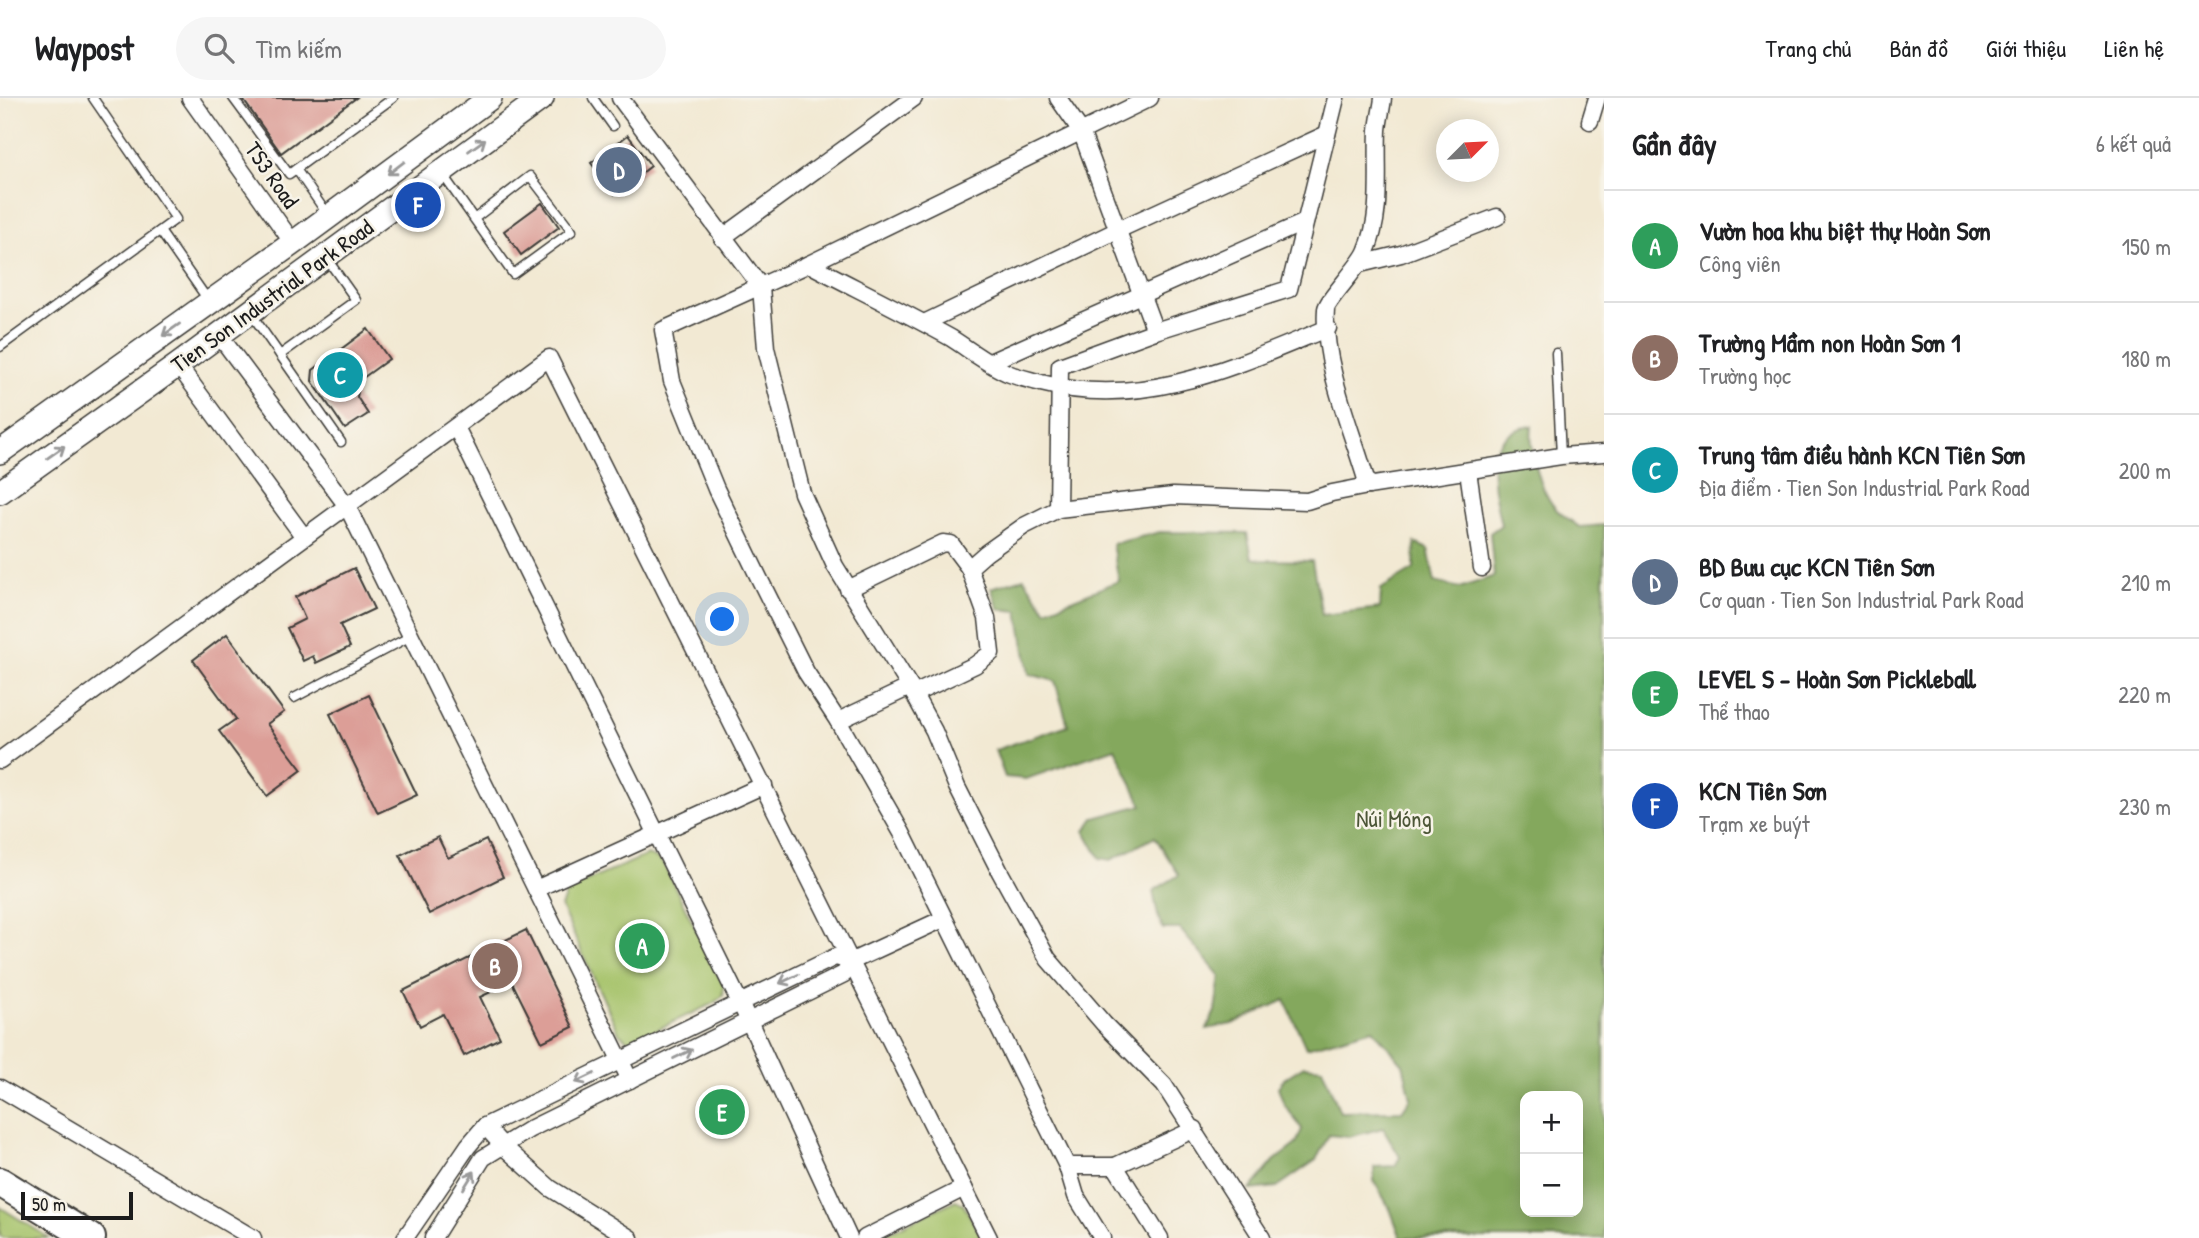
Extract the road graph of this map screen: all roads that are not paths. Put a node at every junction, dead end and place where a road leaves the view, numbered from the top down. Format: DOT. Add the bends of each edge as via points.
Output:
graph roads {
  1 [pos="93,98"];
  2 [pos="190,98"];
  3 [pos="233,98"];
  4 [pos="393,98"];
  5 [pos="490,98"];
  6 [pos="542,98"];
  7 [pos="593,98"];
  8 [pos="620,98"];
  9 [pos="914,98"];
  10 [pos="1058,98"];
  11 [pos="1150,98"];
  12 [pos="1336,98"];
  13 [pos="1383,98"];
  14 [pos="1597,98"];
  15 [pos="1590,121"];
  16 [pos="613,126"];
  17 [pos="1081,131"];
  18 [pos="1327,134"];
  19 [pos="296,169"];
  20 [pos="441,172"];
  21 [pos="329,217"];
  22 [pos="1497,217"];
  23 [pos="474,219"];
  24 [pos="1306,222"];
  25 [pos="1118,230"];
  26 [pos="160,231"];
  27 [pos="722,238"];
  28 [pos="293,243"];
  29 [pos="318,262"];
  30 [pos="809,264"];
  31 [pos="1360,264"];
  32 [pos="761,287"];
  33 [pos="1142,294"];
  34 [pos="210,302"];
  35 [pos="250,313"];
  36 [pos="924,323"];
  37 [pos="1328,328"];
  38 [pos="1155,331"];
  39 [pos="219,335"];
  40 [pos="0,347"];
  41 [pos="1556,353"];
  42 [pos="280,355"];
  43 [pos="989,362"];
  44 [pos="178,365"];
  45 [pos="1060,388"];
  46 [pos="456,427"];
  47 [pos="341,442"];
  48 [pos="0,452"];
  49 [pos="1604,453"];
  50 [pos="1561,456"];
  51 [pos="1468,471"];
  52 [pos="1368,486"];
  53 [pos="0,492"];
  54 [pos="346,506"];
  55 [pos="1058,509"];
  56 [pos="304,537"];
  57 [pos="969,568"];
  58 [pos="1482,568"];
  59 [pos="848,589"];
  60 [pos="411,636"];
  61 [pos="912,690"];
  62 [pos="294,698"];
  63 [pos="838,721"];
  64 [pos="0,760"];
  65 [pos="764,785"];
  66 [pos="657,834"];
  67 [pos="536,889"];
  68 [pos="943,919"];
  69 [pos="852,961"];
  70 [pos="740,1003"];
  71 [pos="749,1021"];
  72 [pos="621,1061"];
  73 [pos="630,1080"];
  74 [pos="0,1088"];
  75 [pos="485,1126"];
  76 [pos="1195,1129"];
  77 [pos="503,1146"];
  78 [pos="1115,1166"];
  79 [pos="1067,1167"];
  80 [pos="7,1185"];
  81 [pos="964,1188"];
  82 [pos="91,1238"];
  83 [pos="253,1238"];
  84 [pos="405,1238"];
  85 [pos="433,1238"];
  86 [pos="631,1238"];
  87 [pos="849,1238"];
  88 [pos="866,1238"];
  89 [pos="989,1238"];
  90 [pos="1102,1238"];
  91 [pos="1160,1238"];
  92 [pos="1262,1238"];
  1 -- 26 [label="lane" via="177,219"];
  2 -- 28 [label="street, TS3 Road"];
  3 -- 19 [label="lane" via="289,174"];
  4 -- 19 [label="lane"];
  5 -- 21 [label="main road, Tien Son Industrial Park Road, one-way"];
  20 -- 6 [label="main road, Tien Son Industrial Park Road, one-way"];
  7 -- 16 [label="lane"];
  8 -- 27 [label="street"];
  9 -- 27 [label="street"];
  10 -- 17 [label="street"];
  11 -- 17 [label="street"];
  12 -- 18 [label="street"];
  13 -- 31 [label="street" via="1374,227"];
  14 -- 15 [label="street"];
  17 -- 25 [label="street"];
  17 -- 30 [label="street"];
  18 -- 24 [label="street"];
  18 -- 25 [label="street"];
  19 -- 21 [label="lane"];
  20 -- 23 [label="lane"];
  20 -- 29 [label="main road, Tien Son Industrial Park Road"];
  21 -- 28 [label="main road, Tien Son Industrial Park Road"];
  22 -- 31 [label="street" via="1401,254"];
  23 -- 23 [label="lane" via="513,274 572,231 530,176"];
  24 -- 33 [label="street"];
  24 -- 38 [label="street" via="1289,289"];
  25 -- 33 [label="street"];
  25 -- 36 [label="street"];
  26 -- 34 [label="lane"];
  26 -- 40 [label="lane"];
  27 -- 32 [label="street"];
  28 -- 29 [label="main road"];
  28 -- 34 [label="main road, Tien Son Industrial Park Road"];
  29 -- 35 [label="main road, Tien Son Industrial Park Road"];
  29 -- 42 [label="lane" via="356,300"];
  30 -- 32 [label="street"];
  30 -- 36 [label="street"];
  31 -- 37 [label="street" via="1329,300"];
  32 -- 59 [label="street" via="766,348 802,493"];
  32 -- 63 [label="street" via="663,330 672,381 759,578 806,672"];
  33 -- 38 [label="street"];
  33 -- 43 [label="street"];
  34 -- 48 [label="main road, Tien Son Industrial Park Road, one-way"];
  35 -- 39 [label="main road, Tien Son Industrial Park Road"];
  35 -- 42 [label="lane"];
  36 -- 43 [label="street"];
  37 -- 45 [label="street" via="1180,384 1098,392"];
  37 -- 52 [label="street" via="1341,403"];
  38 -- 45 [label="street" via="1060,366"];
  39 -- 44 [label="main road, Tien Son Industrial Park Road"];
  39 -- 54 [label="street"];
  41 -- 50 [label="lane"];
  42 -- 47 [label="lane"];
  43 -- 45 [label="street" via="1010,374"];
  53 -- 44 [label="main road, Tien Son Industrial Park Road, one-way"];
  44 -- 56 [label="street"];
  45 -- 55 [label="street"];
  46 -- 54 [label="street"];
  46 -- 65 [label="street" via="549,358"];
  46 -- 66 [label="street"];
  49 -- 50 [label="street"];
  50 -- 51 [label="street"];
  51 -- 52 [label="street"];
  51 -- 58 [label="street"];
  52 -- 55 [label="street" via="1307,501 1173,496"];
  54 -- 56 [label="street"];
  54 -- 60 [label="street"];
  55 -- 57 [label="street" via="1024,526"];
  56 -- 64 [label="street"];
  57 -- 59 [label="street" via="951,544 943,543"];
  57 -- 61 [label="street" via="987,618 990,653 975,665"];
  59 -- 61 [label="street"];
  60 -- 62 [label="lane"];
  60 -- 67 [label="street"];
  61 -- 63 [label="street"];
  61 -- 76 [label="street" via="957,787 1048,959 1164,1084"];
  63 -- 68 [label="street" via="902,833"];
  65 -- 66 [label="street"];
  65 -- 69 [label="street"];
  66 -- 67 [label="street"];
  66 -- 70 [label="street"];
  67 -- 72 [label="street"];
  68 -- 69 [label="street"];
  68 -- 79 [label="street"];
  69 -- 70 [label="street, one-way" via="835,957"];
  69 -- 71 [label="street" via="844,974"];
  69 -- 81 [label="street"];
  70 -- 71 [label="street"];
  70 -- 72 [label="street"];
  73 -- 71 [label="street, one-way"];
  71 -- 87 [label="street"];
  72 -- 73 [label="street"];
  72 -- 75 [label="street, one-way"];
  73 -- 77 [label="street"];
  74 -- 83 [label="street"];
  75 -- 77 [label="street"];
  75 -- 84 [label="street"];
  76 -- 78 [label="street"];
  76 -- 92 [label="street"];
  85 -- 77 [label="street, one-way" via="483,1158"];
  77 -- 86 [label="street" via="550,1188"];
  78 -- 79 [label="street"];
  78 -- 91 [label="street"];
  79 -- 90 [label="street" via="1076,1196"];
  80 -- 82 [label="highway"];
  81 -- 88 [label="street"];
  81 -- 89 [label="street"];
}
